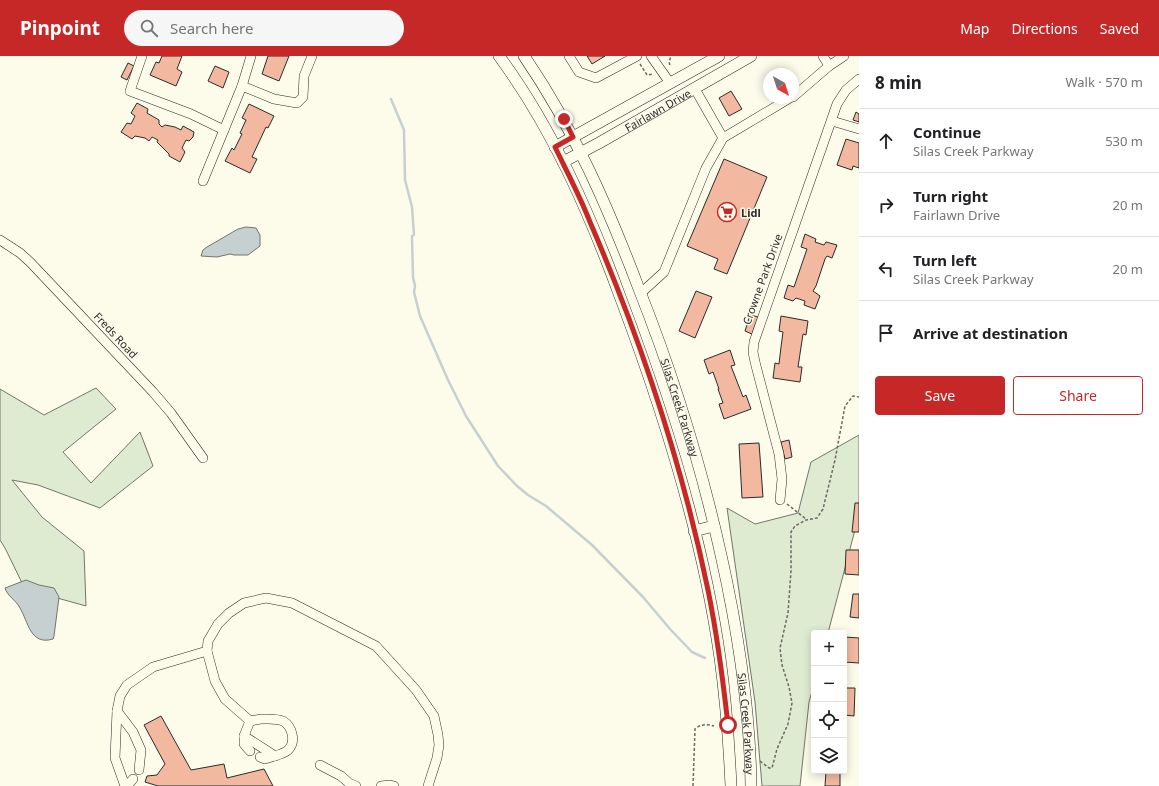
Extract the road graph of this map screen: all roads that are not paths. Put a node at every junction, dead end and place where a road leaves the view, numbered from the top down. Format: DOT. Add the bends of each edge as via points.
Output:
graph roads {
  1 [pos="142,56"];
  2 [pos="312,56"];
  3 [pos="499,56"];
  4 [pos="524,56"];
  5 [pos="569,56"];
  6 [pos="651,56"];
  7 [pos="719,56"];
  8 [pos="751,56"];
  9 [pos="823,56"];
  10 [pos="844,56"];
  11 [pos="249,57"];
  12 [pos="634,58"];
  13 [pos="829,66"];
  14 [pos="859,79"];
  15 [pos="670,83"];
  16 [pos="242,86"];
  17 [pos="695,89"];
  18 [pos="799,91"];
  19 [pos="780,104"];
  20 [pos="832,120"];
  21 [pos="859,129"];
  22 [pos="224,130"];
  23 [pos="573,137"];
  24 [pos="723,138"];
  25 [pos="555,147"];
  26 [pos="582,153"];
  27 [pos="562,162"];
  28 [pos="204,181"];
  29 [pos="0,240"];
  30 [pos="641,293"];
  31 [pos="203,458"];
  32 [pos="780,500"];
  33 [pos="714,526"];
  34 [pos="694,531"];
  35 [pos="207,650"];
  36 [pos="117,712"];
  37 [pos="250,721"];
  38 [pos="244,736"];
  39 [pos="250,751"];
  40 [pos="275,756"];
  41 [pos="260,757"];
  42 [pos="320,765"];
  43 [pos="139,770"];
  44 [pos="133,779"];
  45 [pos="126,786"];
  46 [pos="356,786"];
  47 [pos="381,786"];
  48 [pos="394,786"];
  49 [pos="428,786"];
  50 [pos="731,786"];
  51 [pos="751,786"];
  1 -- 22 [label="street" via="130,91"];
  2 -- 16 [label="street" via="304,76 303,97 297,103 274,99"];
  3 -- 25 [label="main road, Silas Creek Parkway" via="540,118"];
  4 -- 23 [label="main road, Silas Creek Parkway"];
  5 -- 12 [label="street" via="579,72 596,78"];
  6 -- 15 [label="street"];
  7 -- 15 [label="main road, Fairlawn Drive"];
  8 -- 17 [label="main road, Fairlawn Drive"];
  9 -- 13 [label="street"];
  10 -- 13 [label="street"];
  11 -- 16 [label="street"];
  13 -- 18 [label="street"];
  14 -- 20 [label="street, Crowne Park Drive" via="842,95"];
  15 -- 23 [label="main road, Fairlawn Drive"];
  16 -- 22 [label="street"];
  17 -- 24 [label="street"];
  17 -- 26 [label="main road, Fairlawn Drive"];
  19 -- 24 [label="street"];
  20 -- 21 [label="street"];
  20 -- 32 [label="street, Crowne Park Drive" via="754,342 755,362 780,459"];
  22 -- 28 [label="street"];
  23 -- 25 [label="main road, Fairlawn Drive"];
  23 -- 26 [label="main road, Silas Creek Parkway"];
  24 -- 30 [label="street" via="706,168 664,272"];
  25 -- 27 [label="main road, Silas Creek Parkway"];
  26 -- 27 [label="main road, Fairlawn Drive"];
  26 -- 30 [label="main road, Silas Creek Parkway"];
  27 -- 34 [label="main road, Silas Creek Parkway" via="590,220 633,330 658,400"];
  29 -- 31 [label="street, Freds Road" via="30,262 153,392"];
  30 -- 33 [label="main road, Silas Creek Parkway" via="678,398"];
  33 -- 34 [label="main road"];
  33 -- 51 [label="main road, Silas Creek Parkway" via="731,600 743,672"];
  34 -- 50 [label="main road, Silas Creek Parkway" via="720,657 728,725"];
  35 -- 36 [label="street" via="153,667 137,676 126,684 120,696"];
  35 -- 37 [label="street" via="215,681 225,699"];
  35 -- 49 [label="street" via="208,641 218,624 229,613 244,603 266,598 292,603 376,646 416,690 434,716 439,744"];
  36 -- 43 [label="street" via="132,732 141,750"];
  36 -- 45 [label="street" via="115,758"];
  37 -- 38 [label="street"];
  37 -- 40 [label="street" via="275,719 289,726 292,744 289,750"];
  38 -- 39 [label="street" via="244,744"];
  38 -- 40 [label="street"];
  40 -- 41 [label="street" via="265,759"];
  42 -- 46 [label="street"];
  44 -- 45 [label="street"];
  47 -- 48 [label="street"];
}
